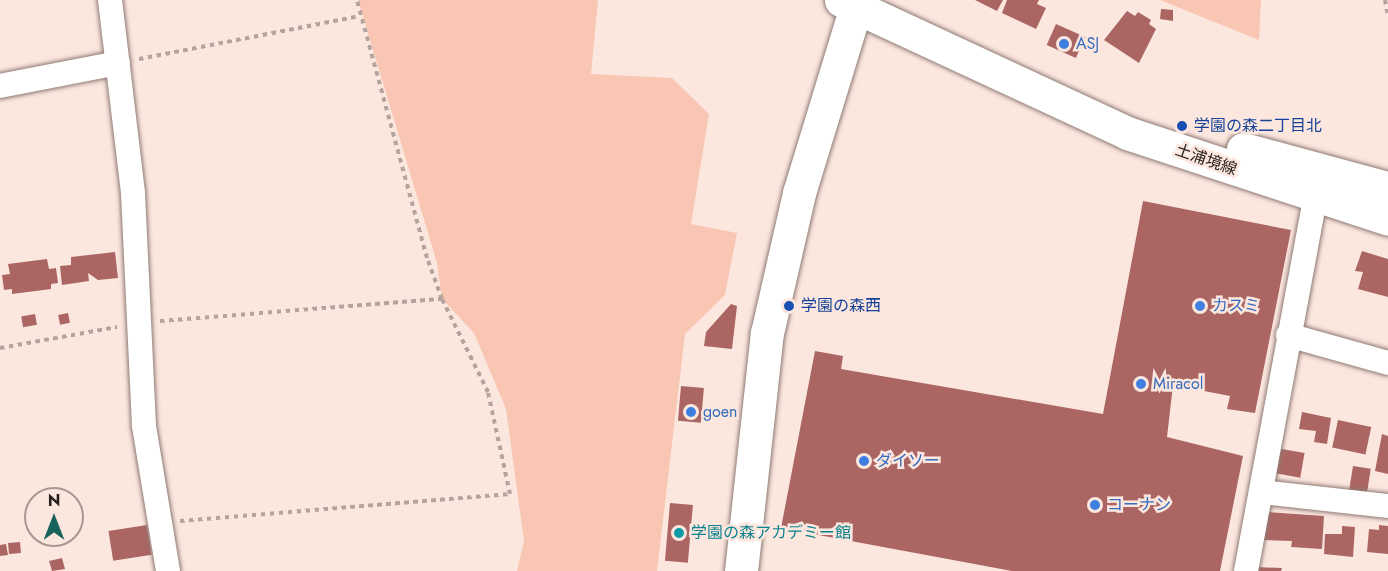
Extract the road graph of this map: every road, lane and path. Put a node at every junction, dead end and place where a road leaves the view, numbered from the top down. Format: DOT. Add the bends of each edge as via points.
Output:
graph roads {
  1 [pos="110,0"];
  2 [pos="357,0"];
  3 [pos="1385,0"];
  4 [pos="852,3"];
  5 [pos="1388,15"];
  6 [pos="360,16"];
  7 [pos="118,63"];
  8 [pos="0,86"];
  9 [pos="1028,89"];
  10 [pos="1388,188"];
  11 [pos="1315,197"];
  12 [pos="1388,219"];
  13 [pos="442,299"];
  14 [pos="139,322"];
  15 [pos="1288,335"];
  16 [pos="0,348"];
  17 [pos="1388,363"];
  18 [pos="1261,492"];
  19 [pos="1388,506"];
  20 [pos="162,523"];
  21 [pos="168,571"];
  22 [pos="741,571"];
  23 [pos="1246,571"];
  1 -- 7 [label="street"];
  2 -- 6 [label="path"];
  3 -- 5 [label="path"];
  4 -- 9 [label="main road, 土浦境線"];
  4 -- 22 [label="main road" via="800,193 770,322 758,386"];
  6 -- 7 [label="path"];
  6 -- 13 [label="path"];
  7 -- 8 [label="street"];
  7 -- 14 [label="street" via="133,193"];
  9 -- 10 [label="main road, 土浦境線" via="1132,110 1272,160"];
  9 -- 11 [label="main road, 土浦境線" via="1127,133"];
  11 -- 12 [label="main road, 土浦境線"];
  11 -- 15 [label="street"];
  13 -- 14 [label="path"];
  13 -- 20 [label="path" via="488,392 510,494"];
  14 -- 16 [label="path"];
  14 -- 20 [label="street" via="144,426"];
  15 -- 17 [label="street"];
  15 -- 18 [label="street"];
  18 -- 19 [label="street"];
  18 -- 23 [label="street"];
  20 -- 21 [label="street"];
}
